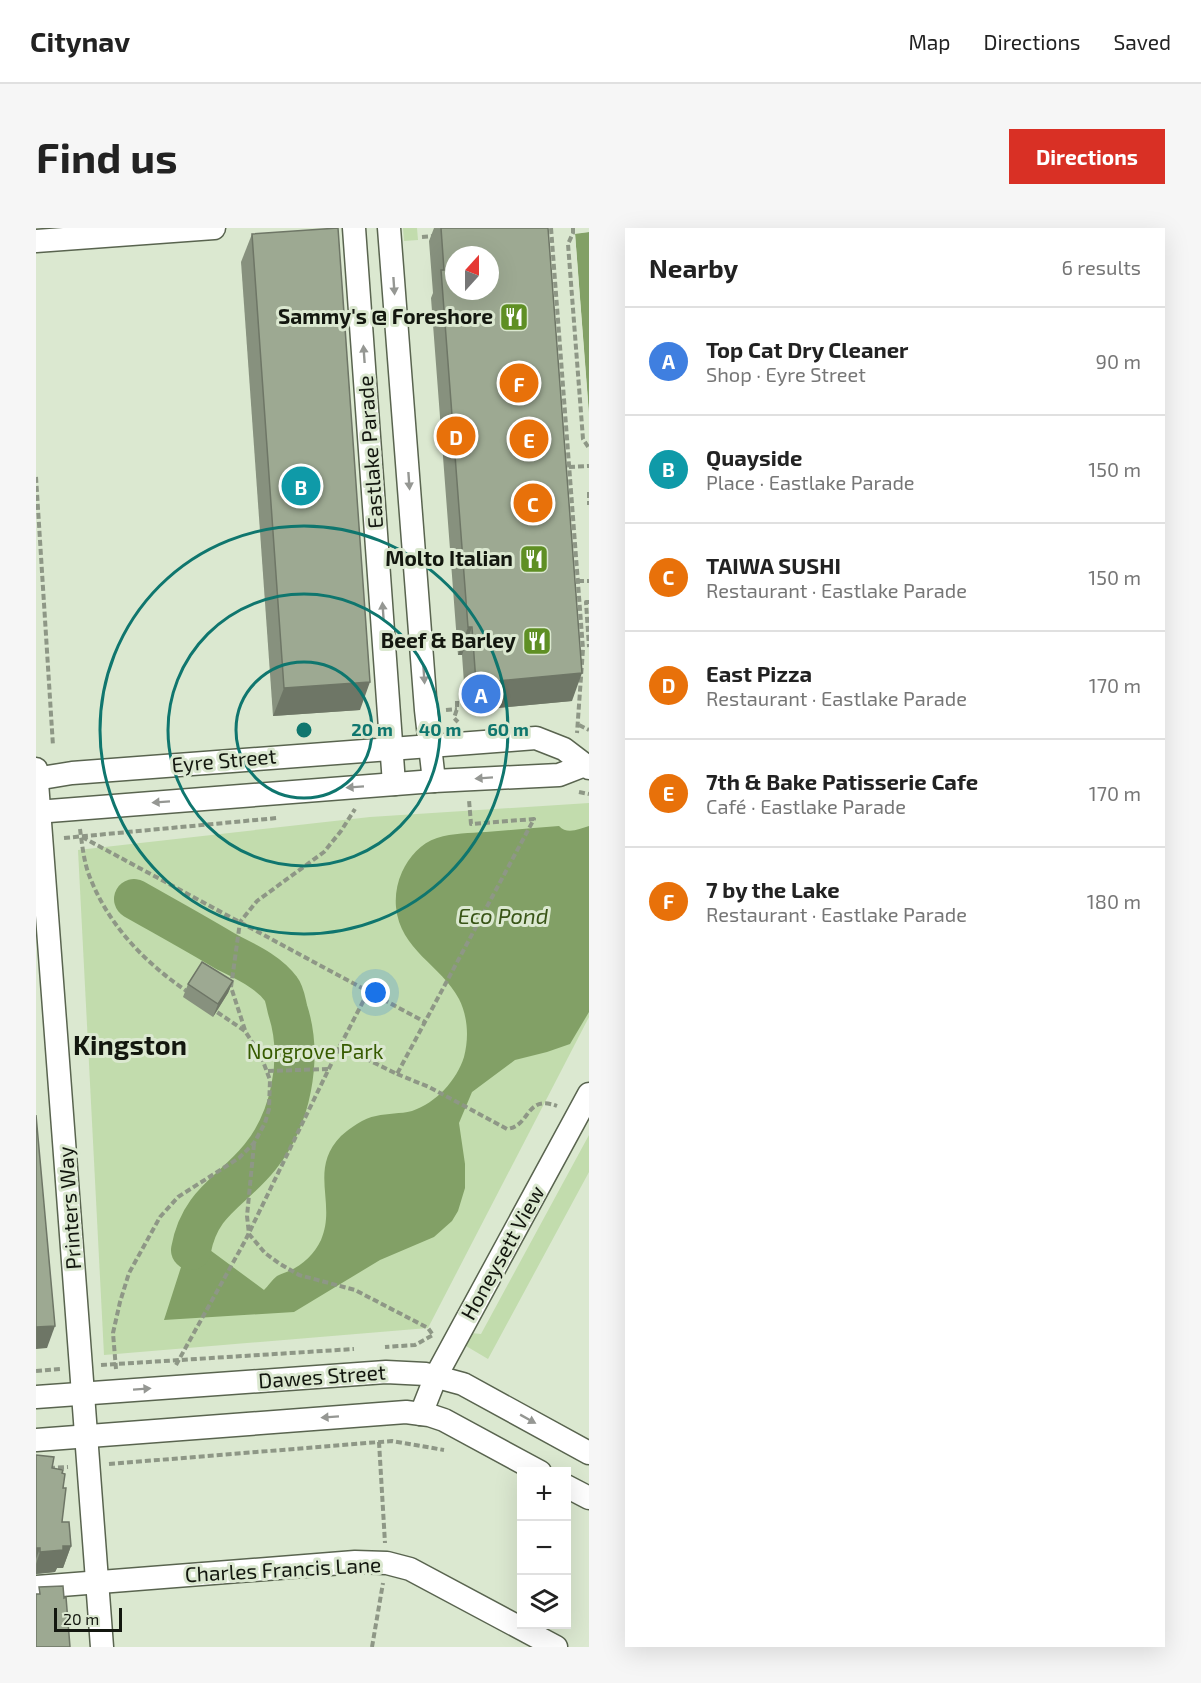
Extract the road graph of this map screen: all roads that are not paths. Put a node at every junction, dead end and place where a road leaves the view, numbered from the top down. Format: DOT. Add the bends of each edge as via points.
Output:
graph roads {
  1 [pos="214,228"];
  2 [pos="354,228"];
  3 [pos="389,228"];
  4 [pos="36,241"];
  5 [pos="430,745"];
  6 [pos="393,748"];
  7 [pos="587,767"];
  8 [pos="36,776"];
  9 [pos="434,781"];
  10 [pos="394,784"];
  11 [pos="38,812"];
  12 [pos="589,1094"];
  13 [pos="436,1376"];
  14 [pos="84,1393"];
  15 [pos="36,1397"];
  16 [pos="420,1414"];
  17 [pos="87,1436"];
  18 [pos="36,1440"];
  19 [pos="589,1453"];
  20 [pos="531,1467"];
  21 [pos="571,1488"];
  22 [pos="589,1498"];
  23 [pos="98,1582"];
  24 [pos="36,1587"];
  25 [pos="102,1647"];
  26 [pos="556,1647"];
  1 -- 4 [label="street"];
  6 -- 2 [label="street, Eastlake Parade, one-way"];
  3 -- 5 [label="street, Eastlake Parade, one-way"];
  5 -- 6 [label="street, Eyre Street"];
  5 -- 7 [label="street, Eyre Street" via="536,738 564,748"];
  5 -- 9 [label="street, Eastlake Parade"];
  6 -- 8 [label="street, Eyre Street"];
  6 -- 10 [label="street, Eastlake Parade"];
  7 -- 9 [label="street, Eyre Street, one-way" via="559,775"];
  8 -- 11 [label="street, Printers Way"];
  9 -- 10 [label="street, Eyre Street"];
  10 -- 11 [label="street, Eyre Street, one-way"];
  11 -- 14 [label="street, Printers Way"];
  12 -- 13 [label="street, Honeysett View"];
  14 -- 13 [label="street, Dawes Street, one-way" via="386,1372"];
  13 -- 16 [label="street, Honeysett View"];
  13 -- 19 [label="street, Dawes Street, one-way" via="463,1384"];
  14 -- 15 [label="street, Dawes Street"];
  14 -- 17 [label="street, Printers Way"];
  16 -- 17 [label="street, Dawes Street, one-way" via="388,1413"];
  16 -- 20 [label="street, Dawes Street" via="450,1423"];
  17 -- 18 [label="street, Dawes Street"];
  17 -- 23 [label="street, Printers Way"];
  21 -- 22 [label="street"];
  23 -- 24 [label="street, Charles Francis Lane"];
  23 -- 25 [label="street, Printers Way"];
  23 -- 26 [label="street, Charles Francis Lane" via="355,1562 387,1563 419,1573"];
}
